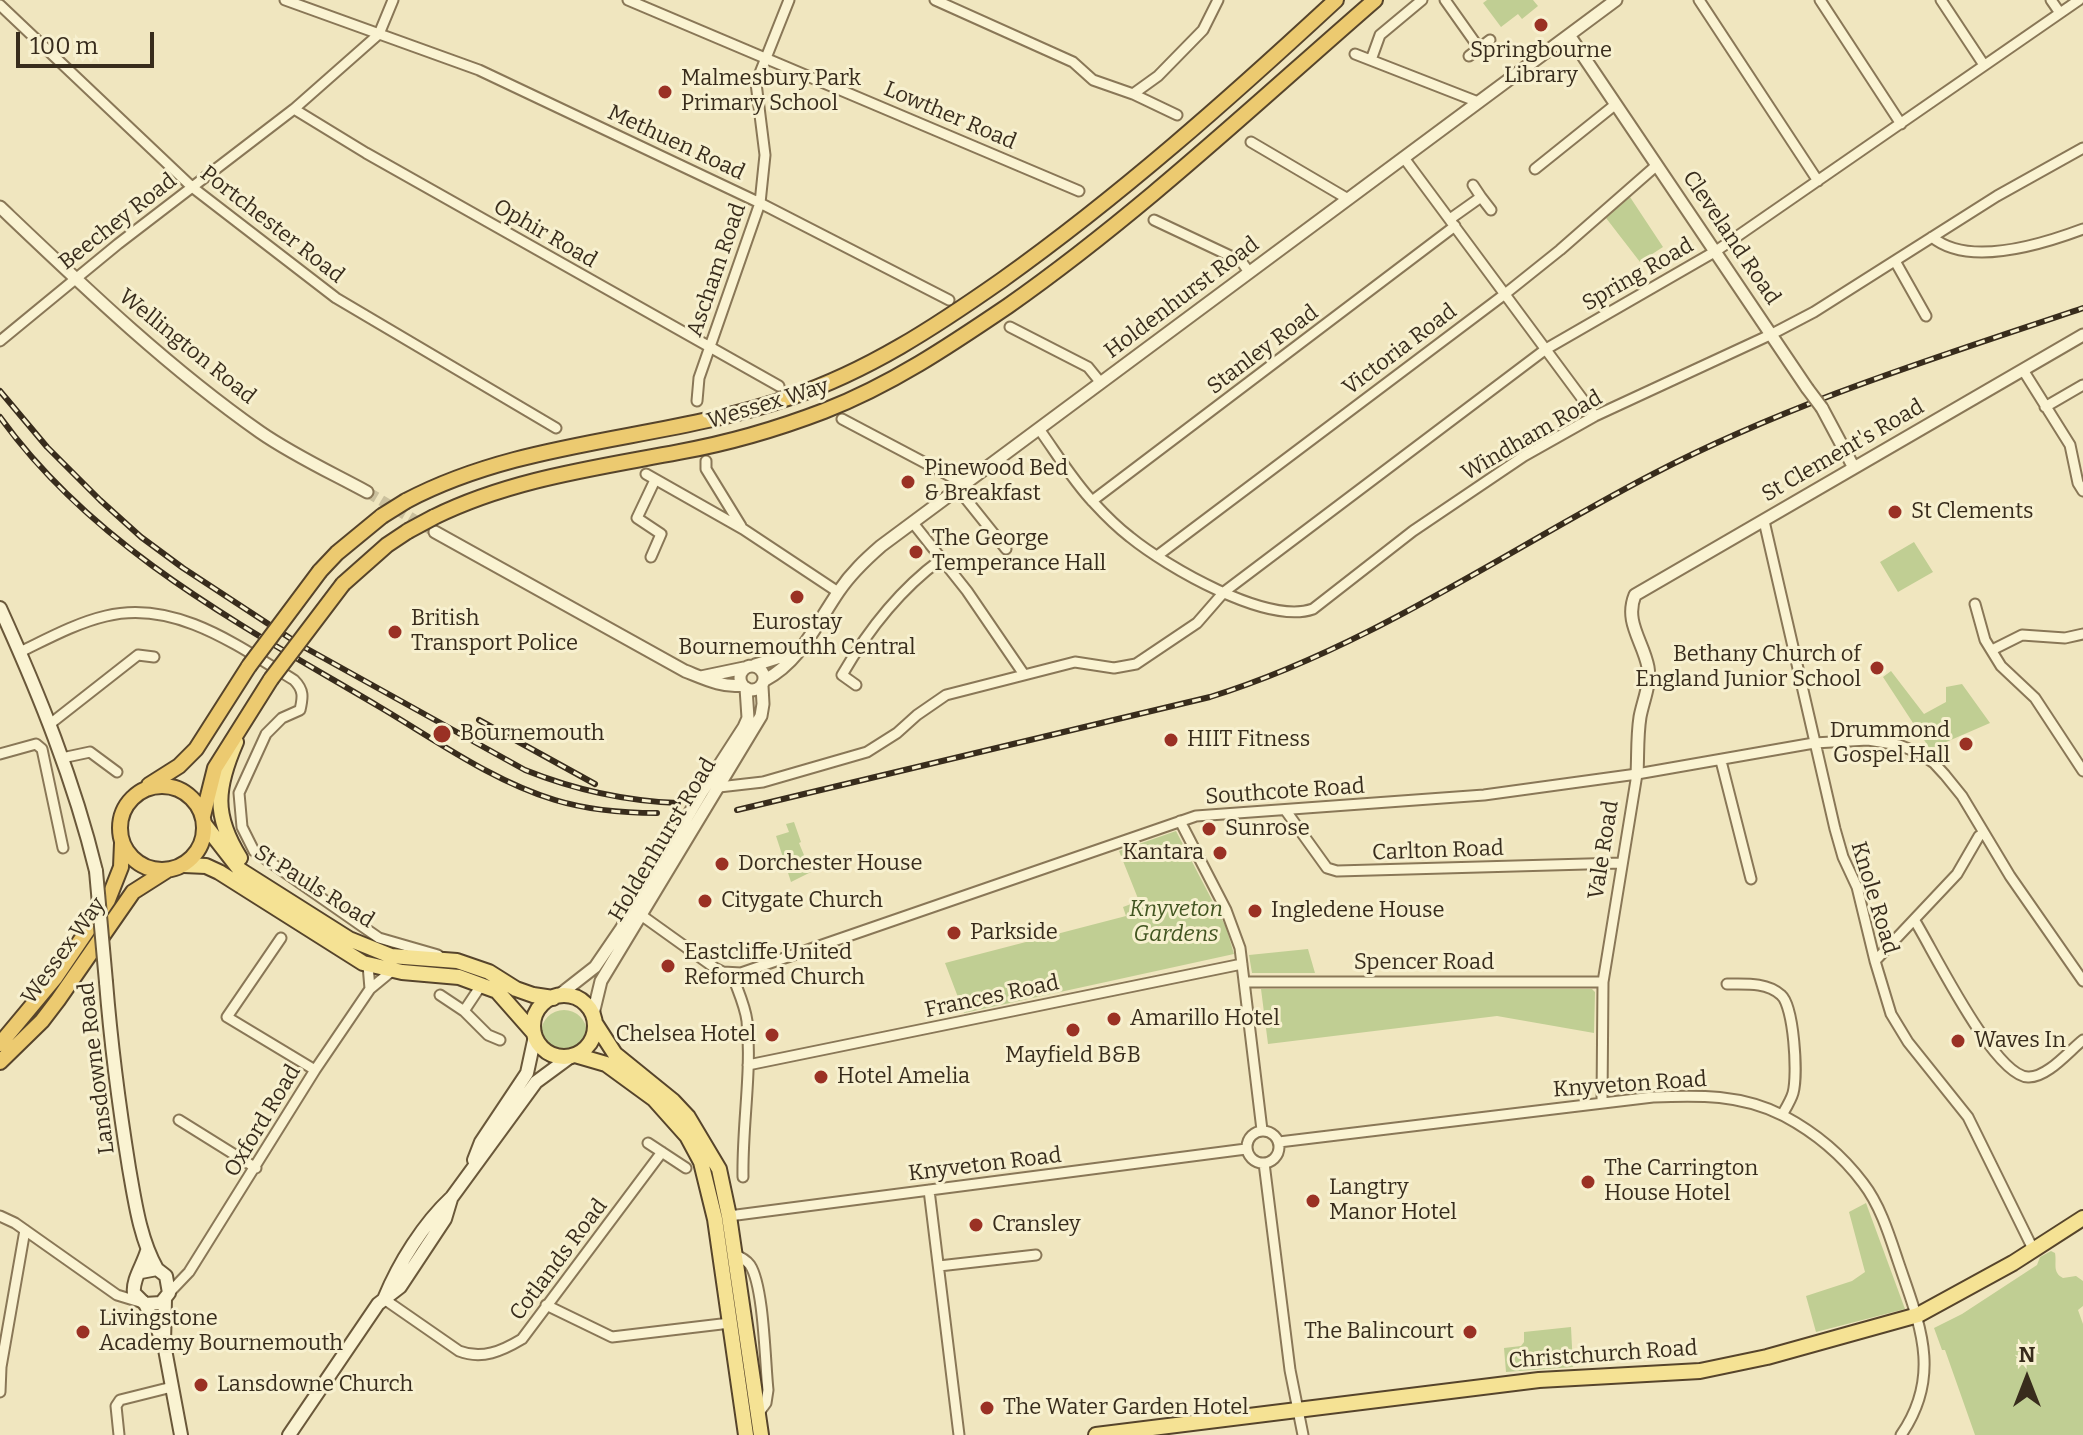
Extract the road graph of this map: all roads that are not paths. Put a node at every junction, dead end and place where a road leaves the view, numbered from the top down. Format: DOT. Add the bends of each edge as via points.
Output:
graph roads {
  1 [pos="285,0"];
  2 [pos="393,0"];
  3 [pos="628,0"];
  4 [pos="789,0"];
  5 [pos="935,0"];
  6 [pos="1218,0"];
  7 [pos="1336,0"];
  8 [pos="1375,0"];
  9 [pos="1422,0"];
  10 [pos="1445,0"];
  11 [pos="1616,0"];
  12 [pos="1699,0"];
  13 [pos="1820,0"];
  14 [pos="1941,0"];
  15 [pos="2051,0"];
  16 [pos="2079,0"];
  17 [pos="0,5"];
  18 [pos="2060,13"];
  19 [pos="379,34"];
  20 [pos="1569,35"];
  21 [pos="1490,40"];
  22 [pos="1479,48"];
  23 [pos="1355,54"];
  24 [pos="1469,56"];
  25 [pos="766,57"];
  26 [pos="1371,60"];
  27 [pos="1984,65"];
  28 [pos="1133,94"];
  29 [pos="1478,102"];
  30 [pos="1616,104"];
  31 [pos="294,109"];
  32 [pos="1177,115"];
  33 [pos="1901,124"];
  34 [pos="1251,142"];
  35 [pos="2083,148"];
  36 [pos="1404,158"];
  37 [pos="1657,165"];
  38 [pos="1535,169"];
  39 [pos="1818,181"];
  40 [pos="1473,185"];
  41 [pos="192,187"];
  42 [pos="1079,191"];
  43 [pos="1481,197"];
  44 [pos="1348,199"];
  45 [pos="760,203"];
  46 [pos="0,207"];
  47 [pos="1491,210"];
  48 [pos="1154,220"];
  49 [pos="1452,223"];
  50 [pos="2083,229"];
  51 [pos="1932,237"];
  52 [pos="1716,251"];
  53 [pos="1895,261"];
  54 [pos="1249,272"];
  55 [pos="75,279"];
  56 [pos="1505,294"];
  57 [pos="949,300"];
  58 [pos="1926,316"];
  59 [pos="1010,327"];
  60 [pos="1772,334"];
  61 [pos="2083,335"];
  62 [pos="0,341"];
  63 [pos="710,346"];
  64 [pos="1546,349"];
  65 [pos="2023,370"];
  66 [pos="1101,383"];
  67 [pos="2083,385"];
  68 [pos="779,386"];
  69 [pos="697,401"];
  70 [pos="2045,407"];
  71 [pos="1595,416"];
  72 [pos="842,419"];
  73 [pos="556,428"];
  74 [pos="1039,429"];
  75 [pos="706,461"];
  76 [pos="1854,468"];
  77 [pos="646,474"];
  78 [pos="655,480"];
  79 [pos="961,487"];
  80 [pos="2083,491"];
  81 [pos="367,492"];
  82 [pos="1092,501"];
  83 [pos="1764,521"];
  84 [pos="913,523"];
  85 [pos="435,525"];
  86 [pos="743,529"];
  87 [pos="1006,549"];
  88 [pos="1157,556"];
  89 [pos="651,557"];
  90 [pos="940,560"];
  91 [pos="838,592"];
  92 [pos="1224,592"];
  93 [pos="1975,604"];
  94 [pos="0,608"];
  95 [pos="1630,608"];
  96 [pos="2083,634"];
  97 [pos="1992,650"];
  98 [pos="20,652"];
  99 [pos="797,652"];
  100 [pos="154,657"];
  101 [pos="750,667"];
  102 [pos="1023,673"];
  103 [pos="701,677"];
  104 [pos="763,683"];
  105 [pos="856,685"];
  106 [pos="744,687"];
  107 [pos="50,724"];
  108 [pos="242,726"];
  109 [pos="1814,743"];
  110 [pos="0,754"];
  111 [pos="62,758"];
  112 [pos="1721,761"];
  113 [pos="2083,771"];
  114 [pos="117,772"];
  115 [pos="1637,774"];
  116 [pos="721,790"];
  117 [pos="136,795"];
  118 [pos="1286,811"];
  119 [pos="204,820"];
  120 [pos="1180,821"];
  121 [pos="1984,833"];
  122 [pos="121,840"];
  123 [pos="63,848"];
  124 [pos="1622,863"];
  125 [pos="184,865"];
  126 [pos="166,871"];
  127 [pos="1751,879"];
  128 [pos="265,885"];
  129 [pos="641,915"];
  130 [pos="1915,921"];
  131 [pos="281,938"];
  132 [pos="457,961"];
  133 [pos="1875,961"];
  134 [pos="1242,964"];
  135 [pos="368,965"];
  136 [pos="393,970"];
  137 [pos="732,974"];
  138 [pos="2083,981"];
  139 [pos="1244,982"];
  140 [pos="1603,982"];
  141 [pos="482,984"];
  142 [pos="1727,984"];
  143 [pos="370,989"];
  144 [pos="440,995"];
  145 [pos="555,997"];
  146 [pos="464,1011"];
  147 [pos="594,1018"];
  148 [pos="535,1034"];
  149 [pos="500,1040"];
  150 [pos="2083,1040"];
  151 [pos="0,1044"];
  152 [pos="573,1056"];
  153 [pos="0,1062"];
  154 [pos="748,1065"];
  155 [pos="315,1070"];
  156 [pos="1602,1102"];
  157 [pos="1782,1115"];
  158 [pos="179,1120"];
  159 [pos="1262,1130"];
  160 [pos="1279,1142"];
  161 [pos="648,1143"];
  162 [pos="1246,1149"];
  163 [pos="662,1152"];
  164 [pos="1264,1163"];
  165 [pos="472,1167"];
  166 [pos="256,1168"];
  167 [pos="686,1168"];
  168 [pos="743,1177"];
  169 [pos="929,1190"];
  170 [pos="0,1216"];
  171 [pos="729,1216"];
  172 [pos="2083,1218"];
  173 [pos="25,1230"];
  174 [pos="147,1251"];
  175 [pos="2034,1251"];
  176 [pos="1036,1255"];
  177 [pos="939,1266"];
  178 [pos="159,1271"];
  179 [pos="189,1272"];
  180 [pos="138,1274"];
  181 [pos="105,1285"];
  182 [pos="167,1296"];
  183 [pos="384,1299"];
  184 [pos="143,1303"];
  185 [pos="546,1305"];
  186 [pos="1918,1315"];
  187 [pos="730,1323"];
  188 [pos="164,1344"];
  189 [pos="172,1387"];
  190 [pos="0,1392"];
  191 [pos="1299,1410"];
  192 [pos="119,1435"];
  193 [pos="181,1435"];
  194 [pos="289,1435"];
  195 [pos="746,1435"];
  196 [pos="761,1435"];
  197 [pos="959,1435"];
  198 [pos="1096,1435"];
  199 [pos="1303,1435"];
  200 [pos="1901,1435"];
  1 -- 19 [label="street, Methuen Road"];
  2 -- 19 [label="street, Beechey Road"];
  3 -- 25 [label="street, Lowther Road"];
  4 -- 25 [label="street, Ascham Road"];
  5 -- 28 [label="street" via="1073,62 1093,80"];
  6 -- 28 [label="street" via="1203,30"];
  7 -- 117 [label="highway, Wessex Way, bridge" via="1097,210 900,348 834,381 765,406 495,464 444,482 382,516 320,571 196,749"];
  8 -- 85 [label="highway, Wessex Way" via="1097,241 902,374 852,400 757,434 531,481 475,499"];
  9 -- 26 [label="street" via="1380,35"];
  10 -- 22 [label="street"];
  11 -- 20 [label="street, Holdenhurst Road"];
  12 -- 39 [label="street"];
  13 -- 33 [label="street"];
  14 -- 27 [label="street"];
  15 -- 18 [label="street"];
  16 -- 18 [label="street, Spring Road"];
  17 -- 41 [label="street, Portchester Road"];
  18 -- 27 [label="street, Spring Road"];
  19 -- 31 [label="street, Beechey Road"];
  19 -- 45 [label="street, Methuen Road" via="479,70"];
  20 -- 29 [label="street, Holdenhurst Road"];
  20 -- 30 [label="street, Cleveland Road"];
  21 -- 22 [label="street"];
  22 -- 24 [label="street"];
  23 -- 26 [label="street"];
  25 -- 42 [label="street, Lowther Road"];
  25 -- 45 [label="street, Ascham Road" via="756,94 765,138"];
  26 -- 29 [label="street"];
  27 -- 33 [label="street, Spring Road"];
  28 -- 32 [label="street"];
  29 -- 36 [label="street, Holdenhurst Road"];
  30 -- 37 [label="street, Cleveland Road"];
  30 -- 38 [label="street"];
  31 -- 41 [label="street, Beechey Road"];
  31 -- 63 [label="street, Ophir Road"];
  33 -- 39 [label="street, Spring Road"];
  34 -- 44 [label="street"];
  35 -- 51 [label="street, Windham Road"];
  36 -- 44 [label="street, Holdenhurst Road"];
  36 -- 49 [label="street"];
  37 -- 52 [label="street, Cleveland Road"];
  37 -- 56 [label="street, Victoria Road"];
  39 -- 52 [label="street, Spring Road"];
  40 -- 43 [label="street"];
  41 -- 55 [label="street, Beechey Road"];
  41 -- 73 [label="street, Portchester Road" via="336,298"];
  43 -- 47 [label="street"];
  43 -- 49 [label="street, Stanley Road"];
  44 -- 54 [label="street, Holdenhurst Road"];
  45 -- 57 [label="street, Methuen Road"];
  45 -- 63 [label="street, Ascham Road"];
  46 -- 55 [label="street, Wellington Road"];
  48 -- 54 [label="street" via="1241,261"];
  49 -- 56 [label="street"];
  49 -- 82 [label="street, Stanley Road"];
  50 -- 51 [label="street" via="2040,244 1979,252"];
  51 -- 53 [label="street, Windham Road"];
  52 -- 60 [label="street, Cleveland Road"];
  52 -- 64 [label="street, Spring Road"];
  53 -- 58 [label="street"];
  53 -- 60 [label="street, Windham Road"];
  54 -- 66 [label="street, Holdenhurst Road"];
  55 -- 62 [label="street, Beechey Road"];
  55 -- 81 [label="street, Wellington Road" via="172,365 263,434"];
  56 -- 64 [label="street"];
  56 -- 88 [label="street, Victoria Road"];
  59 -- 66 [label="street" via="1088,367"];
  60 -- 71 [label="street, Windham Road"];
  60 -- 76 [label="street, Cleveland Road, bridge" via="1822,408"];
  61 -- 65 [label="street, St Clement's Road"];
  63 -- 68 [label="street, Ophir Road"];
  63 -- 69 [label="street, Ascham Road"];
  64 -- 71 [label="street"];
  64 -- 92 [label="street, Spring Road"];
  65 -- 70 [label="street"];
  65 -- 76 [label="street, St Clement's Road"];
  66 -- 74 [label="street, Holdenhurst Road"];
  67 -- 70 [label="street"];
  70 -- 80 [label="street" via="2070,445"];
  71 -- 92 [label="street, Windham Road" via="1524,456 1413,531 1313,609 1284,613"];
  72 -- 79 [label="street"];
  74 -- 79 [label="street, Holdenhurst Road"];
  74 -- 82 [label="street, Windham Road"];
  75 -- 86 [label="street"];
  76 -- 83 [label="street, St Clement's Road"];
  77 -- 78 [label="street"];
  78 -- 86 [label="street"];
  78 -- 89 [label="street" via="637,518 661,534"];
  79 -- 84 [label="street, Holdenhurst Road"];
  79 -- 87 [label="street"];
  82 -- 88 [label="street, Windham Road"];
  83 -- 95 [label="street, St Clement's Road" via="1635,595"];
  83 -- 109 [label="street, Knole Road"];
  84 -- 90 [label="street"];
  84 -- 91 [label="street, Holdenhurst Road" via="866,558"];
  85 -- 103 [label="street" via="640,647"];
  85 -- 108 [label="highway, Wessex Way, bridge" via="408,531 343,584"];
  86 -- 91 [label="street"];
  88 -- 92 [label="street, Windham Road"];
  90 -- 102 [label="street"];
  90 -- 105 [label="street" via="891,603 863,640 842,675"];
  91 -- 99 [label="street, Holdenhurst Road"];
  92 -- 102 [label="street, Spring Road" via="1197,623 1136,664 1114,668 1075,662"];
  93 -- 97 [label="street"];
  94 -- 98 [label="main road, Lansdowne Road"];
  95 -- 115 [label="street, Vale Road" via="1648,669"];
  96 -- 97 [label="street" via="2022,635"];
  97 -- 113 [label="street" via="2035,698"];
  98 -- 107 [label="main road, Lansdowne Road"];
  98 -- 132 [label="street" via="108,615 161,614 229,641 294,680 301,687 300,710 266,734 239,793 242,827 254,851 379,938"];
  99 -- 101 [label="street"];
  99 -- 104 [label="street, Holdenhurst Road"];
  100 -- 107 [label="street" via="138,655"];
  101 -- 103 [label="street"];
  101 -- 104 [label="street" via="761,669"];
  101 -- 106 [label="street, Holdenhurst Road" via="740,678"];
  102 -- 116 [label="street, Spring Road" via="946,695 867,752"];
  103 -- 106 [label="street"];
  104 -- 106 [label="street" via="754,690"];
  104 -- 116 [label="street, Holdenhurst Road" via="761,716"];
  106 -- 145 [label="street, Holdenhurst Road" via="744,727 621,929 595,967"];
  107 -- 111 [label="main road, Lansdowne Road"];
  108 -- 119 [label="highway, Wessex Way" via="215,768"];
  108 -- 128 [label="main road" via="224,773 219,807 226,837"];
  109 -- 112 [label="street, Southcote Road"];
  109 -- 121 [label="street, Southcote Road" via="1868,740 1919,753 1945,775"];
  109 -- 133 [label="street, Knole Road"];
  110 -- 123 [label="street" via="36,744 42,749"];
  111 -- 114 [label="street" via="90,752"];
  111 -- 174 [label="main road, Lansdowne Road, bridge" via="96,871 115,1089"];
  112 -- 115 [label="street, Southcote Road"];
  112 -- 127 [label="street"];
  115 -- 118 [label="street, Southcote Road" via="1484,795"];
  115 -- 124 [label="street, Vale Road"];
  116 -- 129 [label="street, Holdenhurst Road"];
  117 -- 119 [label="highway" via="148,788 175,788 197,804"];
  117 -- 122 [label="highway" via="122,815"];
  118 -- 120 [label="street, Southcote Road"];
  118 -- 124 [label="street, Carlton Road" via="1327,868 1337,871"];
  119 -- 125 [label="highway" via="200,848"];
  119 -- 128 [label="main road, St Pauls Road" via="240,870"];
  120 -- 134 [label="street" via="1234,927"];
  120 -- 137 [label="street, Southcote Road"];
  121 -- 130 [label="street" via="1957,874"];
  121 -- 138 [label="street, Southcote Road"];
  122 -- 126 [label="highway" via="135,860"];
  122 -- 151 [label="highway, Wessex Way" via="121,867 108,900 55,978"];
  124 -- 140 [label="street, Vale Road"];
  125 -- 126 [label="highway"];
  125 -- 135 [label="main road, St Pauls Road" via="219,872"];
  126 -- 153 [label="highway, Wessex Way" via="133,892 42,1021"];
  128 -- 132 [label="main road, St Pauls Road" via="375,951"];
  129 -- 137 [label="street" via="715,968"];
  129 -- 147 [label="street, Holdenhurst Road" via="601,981"];
  130 -- 133 [label="street"];
  130 -- 150 [label="street" via="1949,984 2016,1074 2037,1076"];
  131 -- 155 [label="street" via="227,1017"];
  132 -- 145 [label="main road, St Pauls Road" via="516,989"];
  133 -- 175 [label="street, Knole Road" via="1900,1030 1968,1117"];
  134 -- 139 [label="street"];
  134 -- 154 [label="street, Frances Road"];
  135 -- 136 [label="main road, St Pauls Road"];
  135 -- 143 [label="street"];
  136 -- 141 [label="main road, St Pauls Road"];
  136 -- 143 [label="street, Oxford Road"];
  137 -- 154 [label="street" via="747,1019"];
  139 -- 140 [label="street, Spencer Road"];
  139 -- 159 [label="street"];
  140 -- 156 [label="street, Vale Road"];
  141 -- 146 [label="street"];
  141 -- 148 [label="main road, St Pauls Road" via="508,1001"];
  142 -- 157 [label="street" via="1757,984 1787,1001 1796,1071"];
  143 -- 155 [label="street, Oxford Road"];
  144 -- 146 [label="street"];
  145 -- 147 [label="main road" via="579,999"];
  145 -- 148 [label="main road" via="539,1010"];
  146 -- 149 [label="street"];
  147 -- 152 [label="main road" via="591,1043"];
  147 -- 171 [label="main road" via="615,1054 673,1101 700,1133 719,1169"];
  148 -- 152 [label="main road" via="552,1055"];
  148 -- 165 [label="main road" via="527,1073 481,1142"];
  152 -- 165 [label="main road" via="536,1082"];
  152 -- 187 [label="main road" via="606,1064 635,1083 687,1136 709,1191"];
  154 -- 168 [label="street"];
  155 -- 166 [label="street, Oxford Road"];
  156 -- 157 [label="street, Knyveton Road" via="1711,1095 1744,1100"];
  156 -- 160 [label="street, Knyveton Road"];
  157 -- 186 [label="street, Knyveton Road" via="1834,1151 1865,1186"];
  158 -- 166 [label="street"];
  159 -- 160 [label="street"];
  159 -- 162 [label="street" via="1252,1134"];
  160 -- 164 [label="street" via="1276,1156"];
  161 -- 163 [label="street"];
  162 -- 164 [label="street" via="1254,1161"];
  162 -- 169 [label="street, Knyveton Road"];
  163 -- 167 [label="street"];
  163 -- 185 [label="street, Cotlands Road"];
  164 -- 191 [label="street"];
  165 -- 183 [label="main road" via="436,1212"];
  166 -- 179 [label="street, Oxford Road"];
  169 -- 171 [label="street, Knyveton Road"];
  169 -- 177 [label="street"];
  170 -- 173 [label="street"];
  171 -- 196 [label="main road"];
  172 -- 175 [label="main road, Christchurch Road"];
  173 -- 181 [label="street"];
  173 -- 190 [label="street"];
  174 -- 178 [label="main road, Lansdowne Road"];
  174 -- 180 [label="main road, Lansdowne Road"];
  175 -- 186 [label="main road, Christchurch Road"];
  176 -- 177 [label="street"];
  177 -- 197 [label="street"];
  178 -- 179 [label="street" via="176,1276"];
  178 -- 180 [label="main road"];
  178 -- 182 [label="main road" via="169,1282"];
  179 -- 182 [label="street, Oxford Road"];
  180 -- 181 [label="street" via="128,1286"];
  180 -- 184 [label="main road" via="133,1287"];
  181 -- 184 [label="street" via="123,1298"];
  182 -- 184 [label="main road" via="156,1305"];
  182 -- 188 [label="main road"];
  183 -- 185 [label="street, Cotlands Road" via="459,1351 477,1355 522,1339"];
  183 -- 194 [label="main road"];
  184 -- 188 [label="main road"];
  185 -- 187 [label="street" via="612,1337"];
  186 -- 191 [label="main road, Christchurch Road" via="1700,1371 1539,1380"];
  186 -- 200 [label="street, Knyveton Road" via="1924,1383"];
  187 -- 195 [label="main road"];
  188 -- 189 [label="main road"];
  189 -- 192 [label="street" via="120,1400"];
  189 -- 193 [label="main road"];
  191 -- 198 [label="main road, Christchurch Road"];
  191 -- 199 [label="street"];
}
